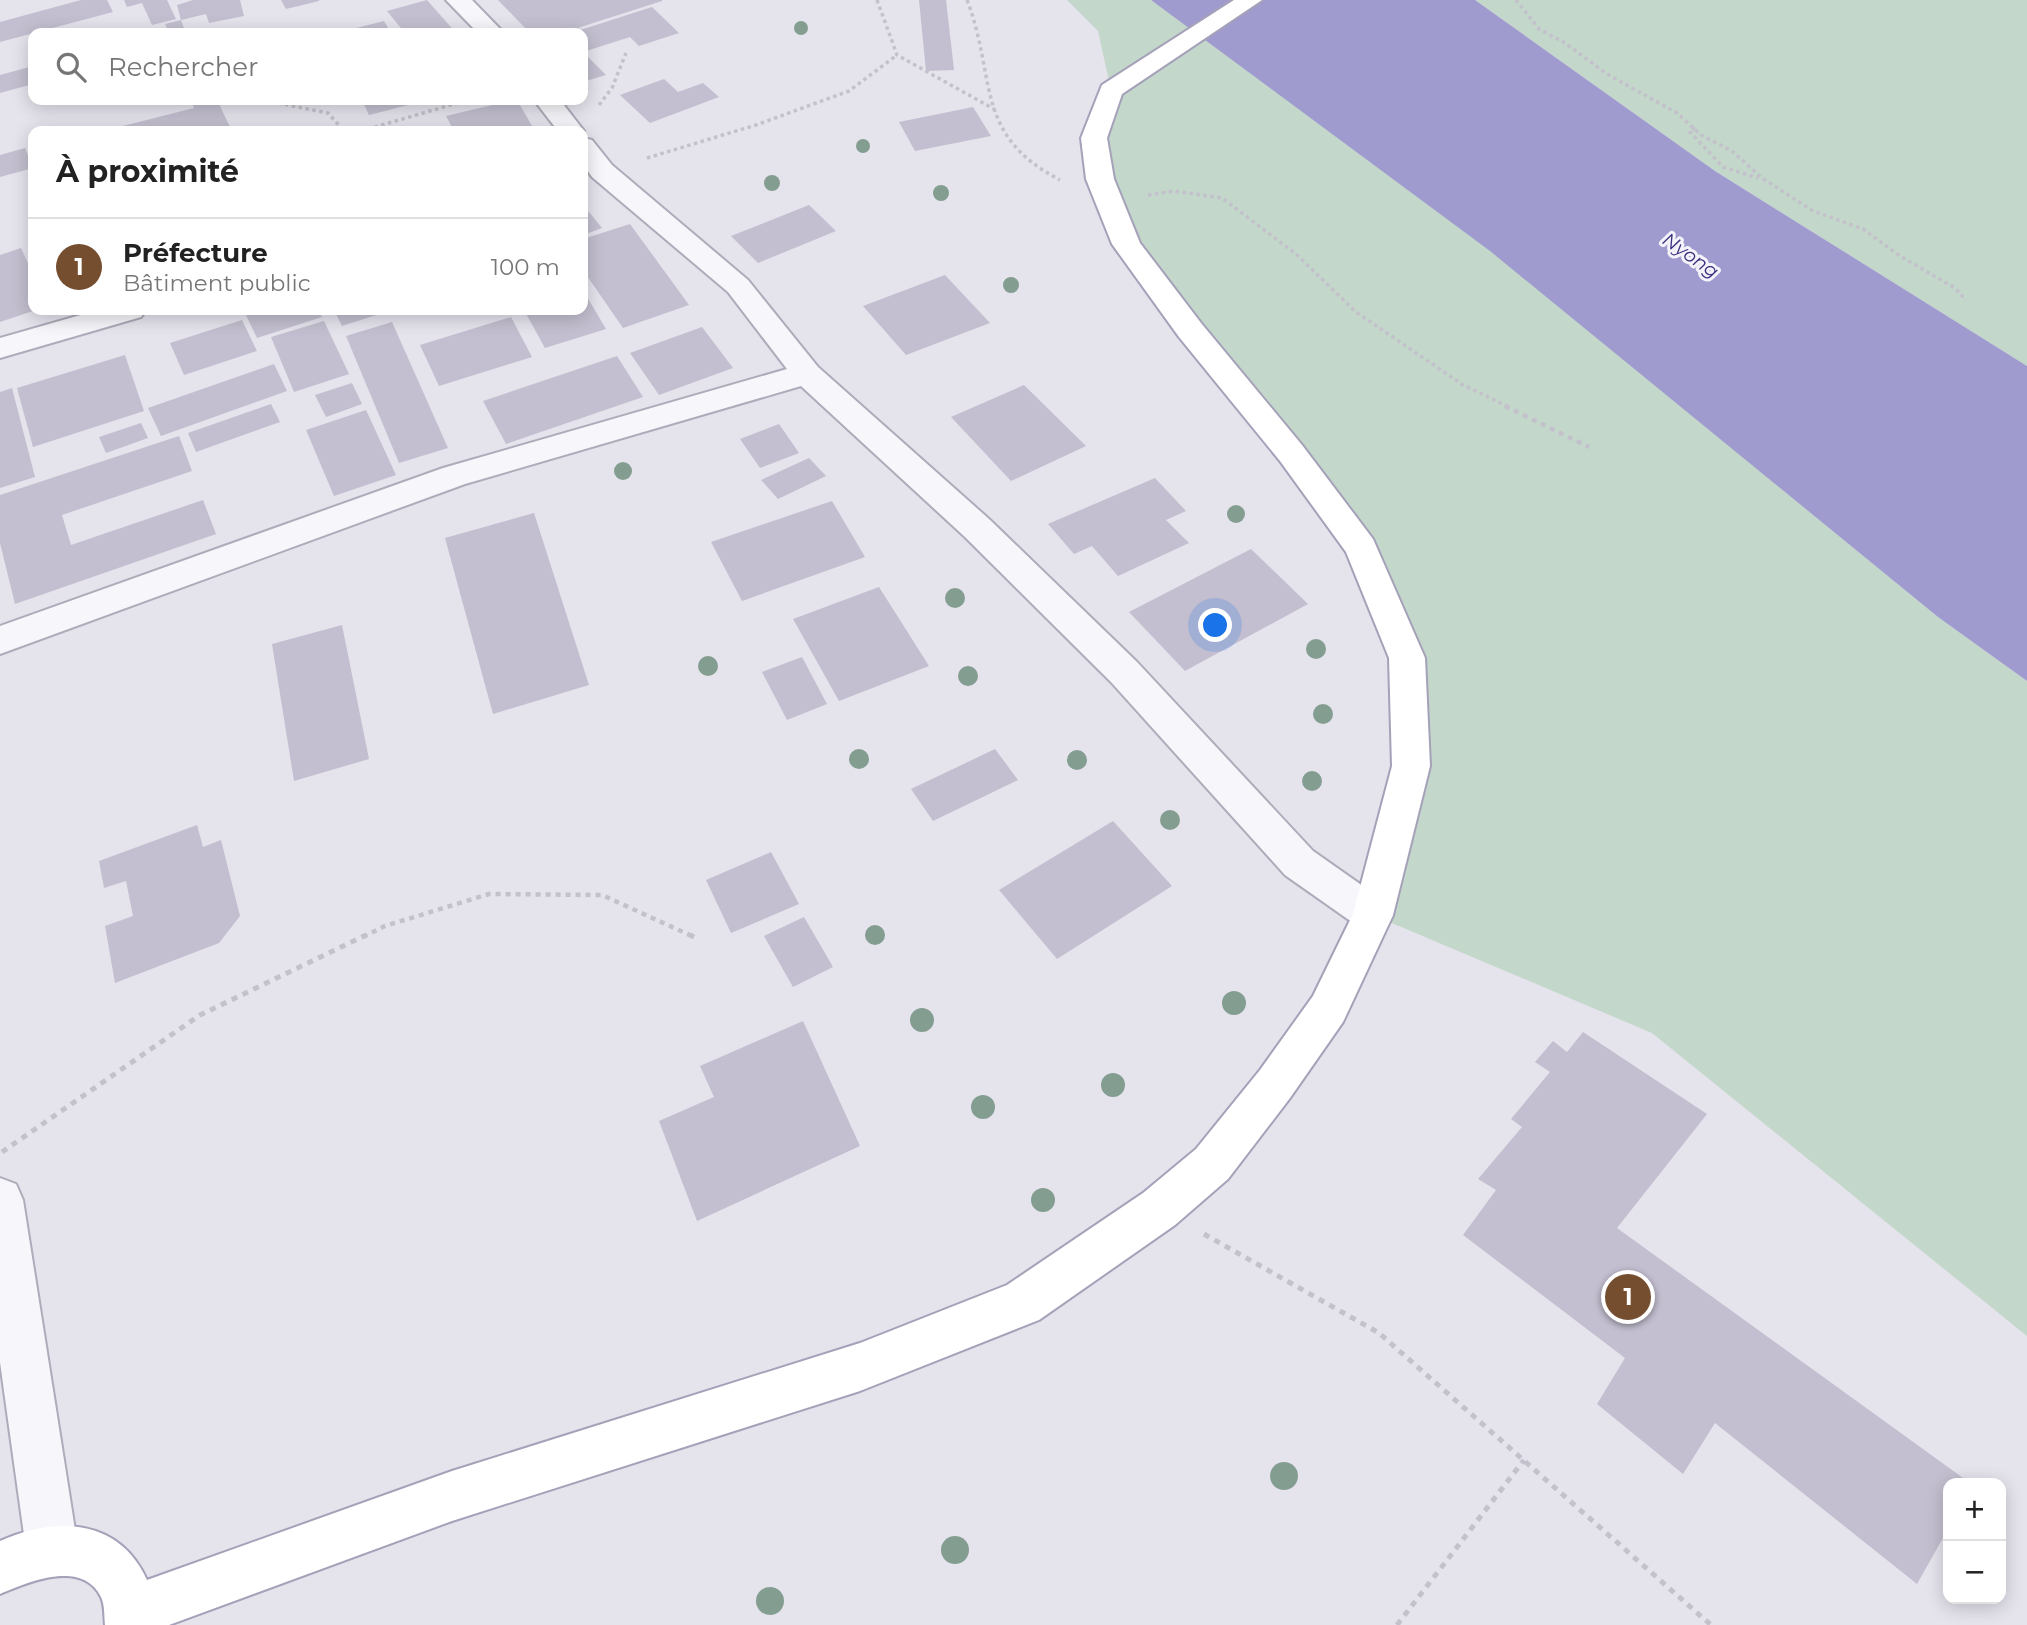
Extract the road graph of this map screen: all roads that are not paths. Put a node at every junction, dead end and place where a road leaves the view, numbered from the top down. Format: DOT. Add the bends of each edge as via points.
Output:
graph roads {
  1 [pos="458,0"];
  2 [pos="1250,0"];
  3 [pos="487,28"];
  4 [pos="551,105"];
  5 [pos="567,126"];
  6 [pos="589,164"];
  7 [pos="114,315"];
  8 [pos="0,348"];
  9 [pos="807,374"];
  10 [pos="0,640"];
  11 [pos="1373,915"];
  12 [pos="0,1200"];
  13 [pos="52,1549"];
  14 [pos="0,1569"];
  15 [pos="132,1618"];
  1 -- 3 [label="street"];
  2 -- 11 [label="main road" via="1111,90 1094,138 1100,179 1126,244 1361,548 1407,658 1411,766"];
  4 -- 5 [label="street"];
  6 -- 9 [label="street" via="738,286"];
  7 -- 8 [label="street"];
  9 -- 10 [label="street" via="454,475"];
  9 -- 11 [label="street" via="976,528 1124,672 1299,863"];
  11 -- 15 [label="main road" via="1328,1009 1212,1164 1159,1209 1022,1303 860,1367 452,1496"];
  12 -- 13 [label="street"];
  13 -- 14 [label="main road" via="18,1558"];
  13 -- 15 [label="main road" via="74,1550 109,1566 121,1581"];
}
